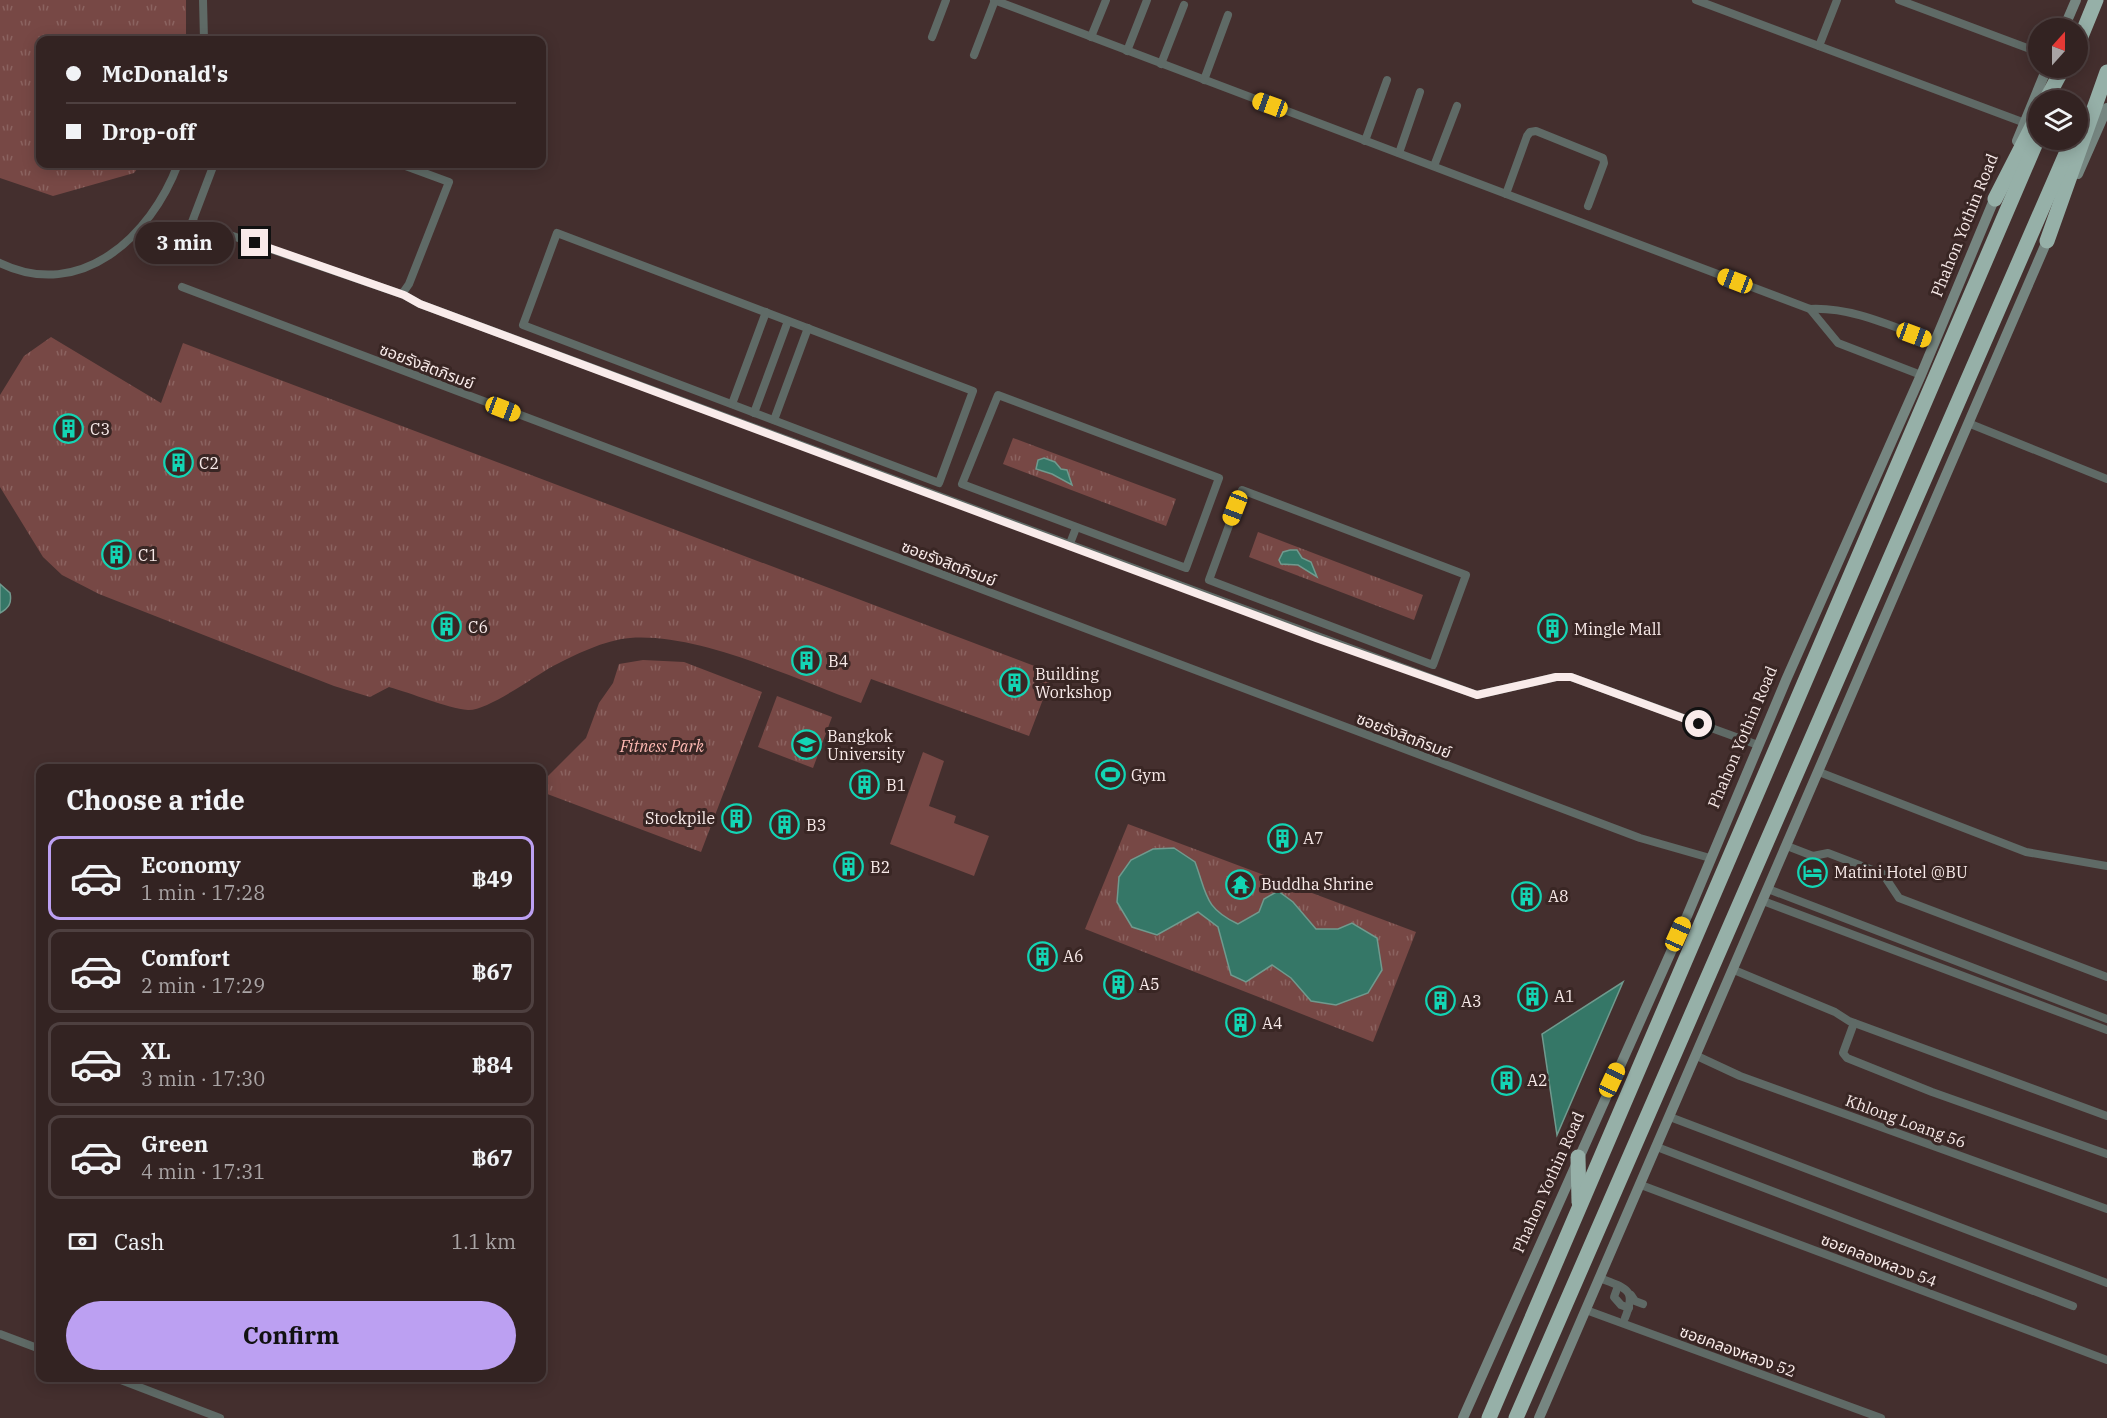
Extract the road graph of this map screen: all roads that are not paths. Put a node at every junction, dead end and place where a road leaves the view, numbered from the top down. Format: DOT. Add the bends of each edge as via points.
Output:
graph roads {
  1 [pos="203,0"];
  2 [pos="946,0"];
  3 [pos="994,0"];
  4 [pos="1106,0"];
  5 [pos="1147,0"];
  6 [pos="1696,0"];
  7 [pos="1837,0"];
  8 [pos="1899,0"];
  9 [pos="2076,0"];
  10 [pos="2096,0"];
  11 [pos="1706,2"];
  12 [pos="1184,5"];
  13 [pos="1228,15"];
  14 [pos="2068,18"];
  15 [pos="2088,18"];
  16 [pos="204,36"];
  17 [pos="932,37"];
  18 [pos="1091,37"];
  19 [pos="1819,46"];
  20 [pos="2028,48"];
  21 [pos="1127,51"];
  22 [pos="974,55"];
  23 [pos="2107,62"];
  24 [pos="1161,64"];
  25 [pos="2107,72"];
  26 [pos="2043,78"];
  27 [pos="1204,80"];
  28 [pos="1387,80"];
  29 [pos="1420,92"];
  30 [pos="2088,105"];
  31 [pos="1457,106"];
  32 [pos="2107,108"];
  33 [pos="2025,123"];
  34 [pos="2028,135"];
  35 [pos="1365,141"];
  36 [pos="2033,150"];
  37 [pos="2068,150"];
  38 [pos="1399,153"];
  39 [pos="1434,166"];
  40 [pos="176,168"];
  41 [pos="212,168"];
  42 [pos="411,168"];
  43 [pos="1506,194"];
  44 [pos="1995,199"];
  45 [pos="1588,206"];
  46 [pos="2047,241"];
  47 [pos="0,263"];
  48 [pos="182,287"];
  49 [pos="402,294"];
  50 [pos="1810,309"];
  51 [pos="766,312"];
  52 [pos="788,321"];
  53 [pos="808,328"];
  54 [pos="1935,342"];
  55 [pos="1921,375"];
  56 [pos="732,404"];
  57 [pos="754,413"];
  58 [pos="774,420"];
  59 [pos="1968,423"];
  60 [pos="800,430"];
  61 [pos="795,444"];
  62 [pos="2107,479"];
  63 [pos="1076,528"];
  64 [pos="1069,546"];
  65 [pos="1320,622"];
  66 [pos="1314,637"];
  67 [pos="1758,745"];
  68 [pos="1819,772"];
  69 [pos="1787,846"];
  70 [pos="1710,858"];
  71 [pos="2107,866"];
  72 [pos="1768,889"];
  73 [pos="1763,901"];
  74 [pos="1734,970"];
  75 [pos="2107,977"];
  76 [pos="2107,1019"];
  77 [pos="1854,1023"];
  78 [pos="2107,1030"];
  79 [pos="1697,1056"];
  80 [pos="2107,1116"];
  81 [pos="1670,1117"];
  82 [pos="1657,1147"];
  83 [pos="2107,1154"];
  84 [pos="1578,1157"];
  85 [pos="1641,1185"];
  86 [pos="1579,1208"];
  87 [pos="2107,1209"];
  88 [pos="1600,1278"];
  89 [pos="2107,1283"];
  90 [pos="1618,1286"];
  91 [pos="1630,1294"];
  92 [pos="1643,1304"];
  93 [pos="2073,1306"];
  94 [pos="1629,1308"];
  95 [pos="1586,1310"];
  96 [pos="1625,1318"];
  97 [pos="0,1334"];
  98 [pos="36,1348"];
  99 [pos="2107,1360"];
  100 [pos="126,1382"];
  101 [pos="220,1418"];
  102 [pos="1463,1418"];
  103 [pos="1489,1418"];
  104 [pos="1516,1418"];
  105 [pos="1539,1418"];
  106 [pos="1881,1418"];
  1 -- 16 [label="street"];
  2 -- 17 [label="street"];
  3 -- 18 [label="street"];
  3 -- 22 [label="street"];
  4 -- 18 [label="street"];
  5 -- 21 [label="street"];
  6 -- 11 [label="street"];
  7 -- 19 [label="street"];
  8 -- 20 [label="street"];
  9 -- 14 [label="main road"];
  10 -- 15 [label="highway"];
  11 -- 19 [label="street"];
  12 -- 24 [label="street"];
  13 -- 27 [label="street"];
  18 -- 21 [label="street"];
  19 -- 33 [label="street"];
  21 -- 24 [label="street"];
  23 -- 30 [label="highway"];
  24 -- 27 [label="street"];
  25 -- 46 [label="highway"];
  26 -- 33 [label="main road, Phahon Yothin Road"];
  27 -- 35 [label="street"];
  28 -- 35 [label="street"];
  29 -- 38 [label="street"];
  31 -- 39 [label="street"];
  32 -- 46 [label="main road"];
  33 -- 44 [label="main road, Phahon Yothin Road"];
  34 -- 44 [label="highway"];
  35 -- 38 [label="street"];
  36 -- 86 [label="highway, Phahon Yothin Road"];
  37 -- 104 [label="highway"];
  38 -- 39 [label="street"];
  39 -- 43 [label="street"];
  40 -- 47 [label="street" via="148,220 128,242 98,263 41,275"];
  41 -- 49 [label="street" via="192,222"];
  42 -- 49 [label="street" via="449,182 410,284"];
  43 -- 45 [label="street" via="1527,136 1536,131 1603,158"];
  43 -- 50 [label="street"];
  44 -- 54 [label="main road, Phahon Yothin Road"];
  46 -- 59 [label="main road"];
  48 -- 70 [label="street, ซอยรังสิตภิรมย์" via="1612,827"];
  49 -- 61 [label="street"];
  50 -- 54 [label="street" via="1851,312"];
  50 -- 55 [label="street" via="1838,343"];
  51 -- 52 [label="street"];
  51 -- 56 [label="street"];
  51 -- 56 [label="street" via="557,233 523,325"];
  52 -- 53 [label="street"];
  52 -- 57 [label="street"];
  53 -- 58 [label="street"];
  53 -- 60 [label="street" via="973,391 939,483"];
  54 -- 55 [label="main road, Phahon Yothin Road"];
  55 -- 67 [label="main road, Phahon Yothin Road"];
  56 -- 57 [label="street"];
  57 -- 58 [label="street"];
  58 -- 60 [label="street"];
  59 -- 62 [label="street"];
  59 -- 68 [label="main road"];
  60 -- 61 [label="street"];
  61 -- 64 [label="street"];
  63 -- 63 [label="street" via="962,484 998,395 1219,478 1186,567"];
  63 -- 64 [label="street"];
  64 -- 66 [label="street"];
  65 -- 65 [label="street" via="1433,665 1466,575 1242,490 1209,580"];
  65 -- 66 [label="street"];
  66 -- 67 [label="street" via="1477,695 1571,677"];
  67 -- 70 [label="main road, Phahon Yothin Road"];
  68 -- 69 [label="main road"];
  68 -- 71 [label="street" via="2026,852"];
  69 -- 72 [label="main road"];
  69 -- 75 [label="street" via="1813,856 1828,853 1883,874 1899,898"];
  70 -- 84 [label="main road, Phahon Yothin Road"];
  72 -- 73 [label="main road"];
  72 -- 76 [label="street"];
  73 -- 74 [label="main road"];
  73 -- 78 [label="street"];
  74 -- 77 [label="street"];
  74 -- 79 [label="main road"];
  77 -- 80 [label="street"];
  77 -- 83 [label="street" via="1843,1053 1846,1058"];
  79 -- 81 [label="main road"];
  79 -- 87 [label="street, Khlong Loang 56" via="1740,1076"];
  81 -- 82 [label="main road"];
  81 -- 89 [label="street"];
  82 -- 85 [label="main road"];
  82 -- 93 [label="street"];
  84 -- 86 [label="highway"];
  84 -- 102 [label="main road, Phahon Yothin Road"];
  85 -- 88 [label="main road"];
  85 -- 99 [label="street, ซอยคลองหลวง 54"];
  86 -- 103 [label="highway, Phahon Yothin Road"];
  88 -- 90 [label="street"];
  88 -- 95 [label="main road"];
  90 -- 91 [label="street"];
  90 -- 94 [label="street" via="1614,1297"];
  91 -- 92 [label="street"];
  91 -- 94 [label="street"];
  94 -- 96 [label="street"];
  95 -- 105 [label="main road"];
  95 -- 106 [label="street, ซอยคลองหลวง 52"];
  97 -- 98 [label="street"];
  100 -- 101 [label="street"];
}
